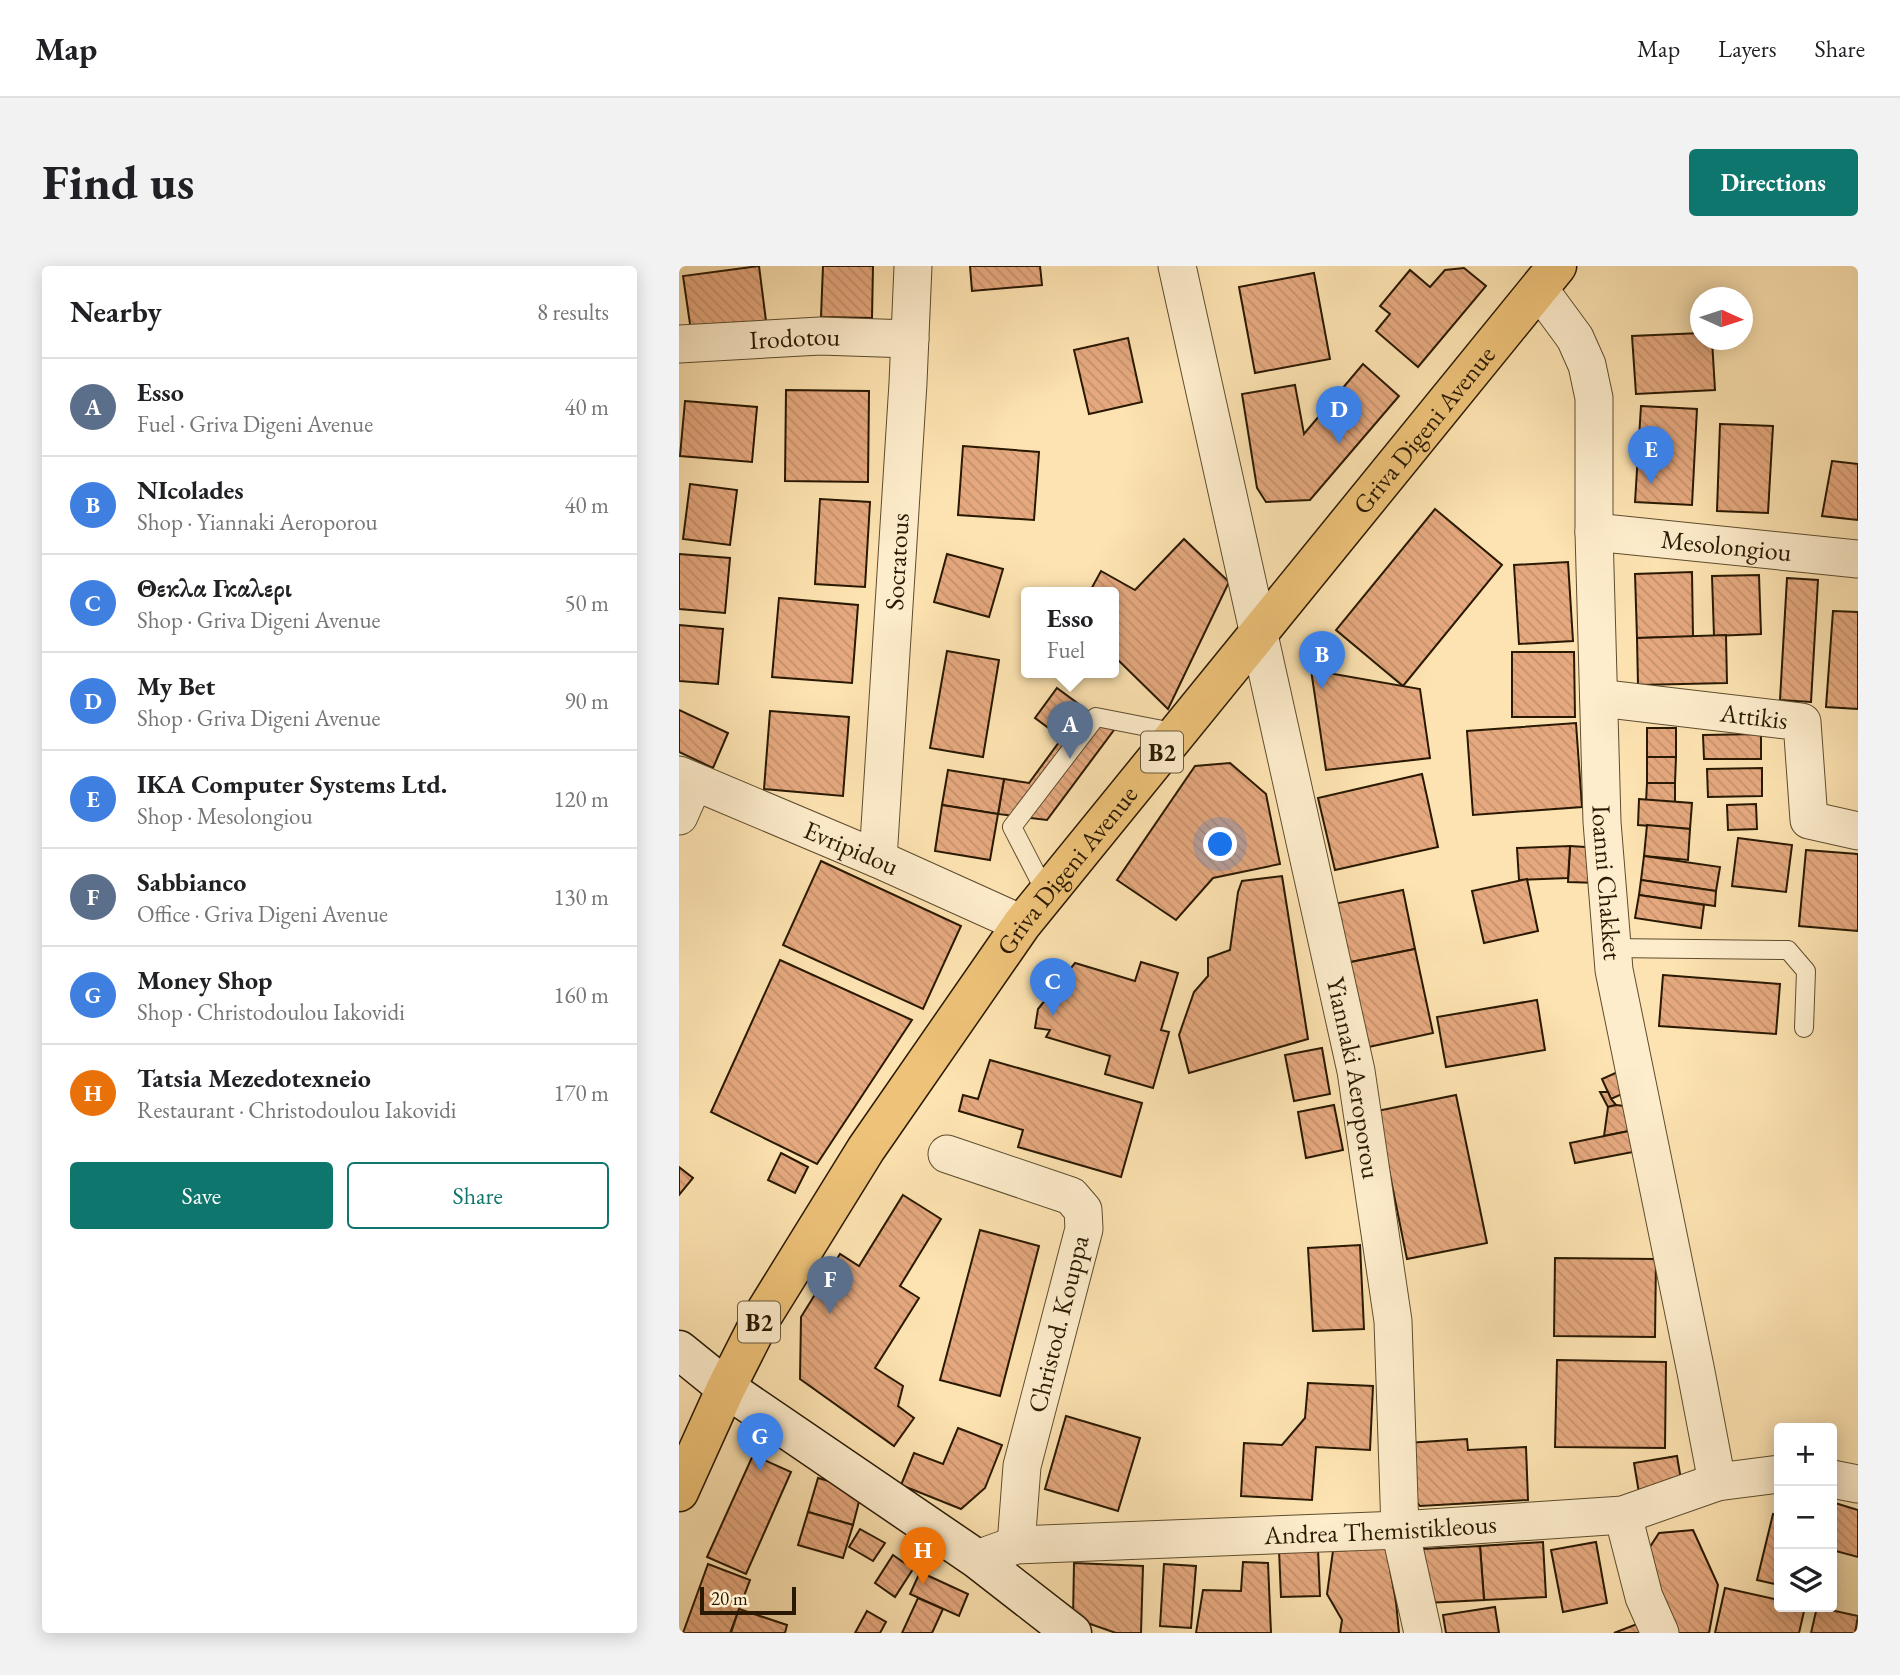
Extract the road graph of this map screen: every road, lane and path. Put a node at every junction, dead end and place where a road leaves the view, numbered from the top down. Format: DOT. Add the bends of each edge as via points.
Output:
graph roads {
  1 [pos="913,266"];
  2 [pos="1181,267"];
  3 [pos="1548,277"];
  4 [pos="911,339"];
  5 [pos="679,344"];
  6 [pos="1594,532"];
  7 [pos="1858,559"];
  8 [pos="1258,634"];
  9 [pos="1599,698"];
  10 [pos="1178,733"];
  11 [pos="687,779"];
  12 [pos="679,816"];
  13 [pos="1858,831"];
  14 [pos="879,859"];
  15 [pos="1044,889"];
  16 [pos="1022,924"];
  17 [pos="1612,948"];
  18 [pos="1804,1028"];
  19 [pos="947,1154"];
  20 [pos="679,1350"];
  21 [pos="726,1388"];
  22 [pos="1774,1475"];
  23 [pos="1837,1480"];
  24 [pos="1717,1482"];
  25 [pos="1858,1484"];
  26 [pos="679,1492"];
  27 [pos="1623,1515"];
  28 [pos="1400,1530"];
  29 [pos="1016,1545"];
  30 [pos="977,1559"];
  31 [pos="1072,1633"];
  32 [pos="1423,1633"];
  33 [pos="1660,1633"];
  1 -- 4 [label="street, Socratous"];
  2 -- 8 [label="street, Yiannaki Aeroporou"];
  3 -- 6 [label="street, Ioanni Chakket" via="1587,365 1594,397"];
  3 -- 8 [label="main road, Griva Digeni Avenue / B2"];
  4 -- 5 [label="street, Irodotou" via="820,336"];
  4 -- 14 [label="street, Socratous"];
  6 -- 7 [label="street, Mesolongiou"];
  6 -- 9 [label="street, Ioanni Chakket"];
  8 -- 10 [label="main road, Griva Digeni Avenue / B2"];
  8 -- 28 [label="street, Yiannaki Aeroporou" via="1356,1070 1393,1321"];
  9 -- 13 [label="street, Attikis" via="1802,722 1809,820"];
  9 -- 17 [label="street, Ioanni Chakket"];
  10 -- 15 [label="lane" via="1096,717 1012,827"];
  10 -- 16 [label="main road, Griva Digeni Avenue / B2"];
  11 -- 12 [label="street"];
  11 -- 14 [label="street, Evripidou"];
  14 -- 16 [label="street, Evripidou"];
  16 -- 21 [label="main road, Griva Digeni Avenue / B2" via="866,1149 762,1317"];
  17 -- 18 [label="lane" via="1788,950 1806,971"];
  17 -- 24 [label="street, Ioanni Chakket"];
  19 -- 29 [label="street, Christod. Kouppa" via="1071,1196 1083,1210 1084,1229 1022,1466"];
  20 -- 21 [label="main road"];
  21 -- 26 [label="main road, Griva Digeni Avenue / B2"];
  21 -- 30 [label="main road"];
  22 -- 24 [label="street, Andrea Themistikleous"];
  23 -- 25 [label="street"];
  24 -- 27 [label="street, Andrea Themistikleous"];
  27 -- 28 [label="street, Andrea Themistikleous"];
  27 -- 33 [label="street" via="1644,1597"];
  28 -- 29 [label="street, Andrea Themistikleous"];
  28 -- 32 [label="street, Yiannaki Aeroporou"];
  29 -- 30 [label="street, Andrea Themistikleous"];
  30 -- 31 [label="main road"];
}
